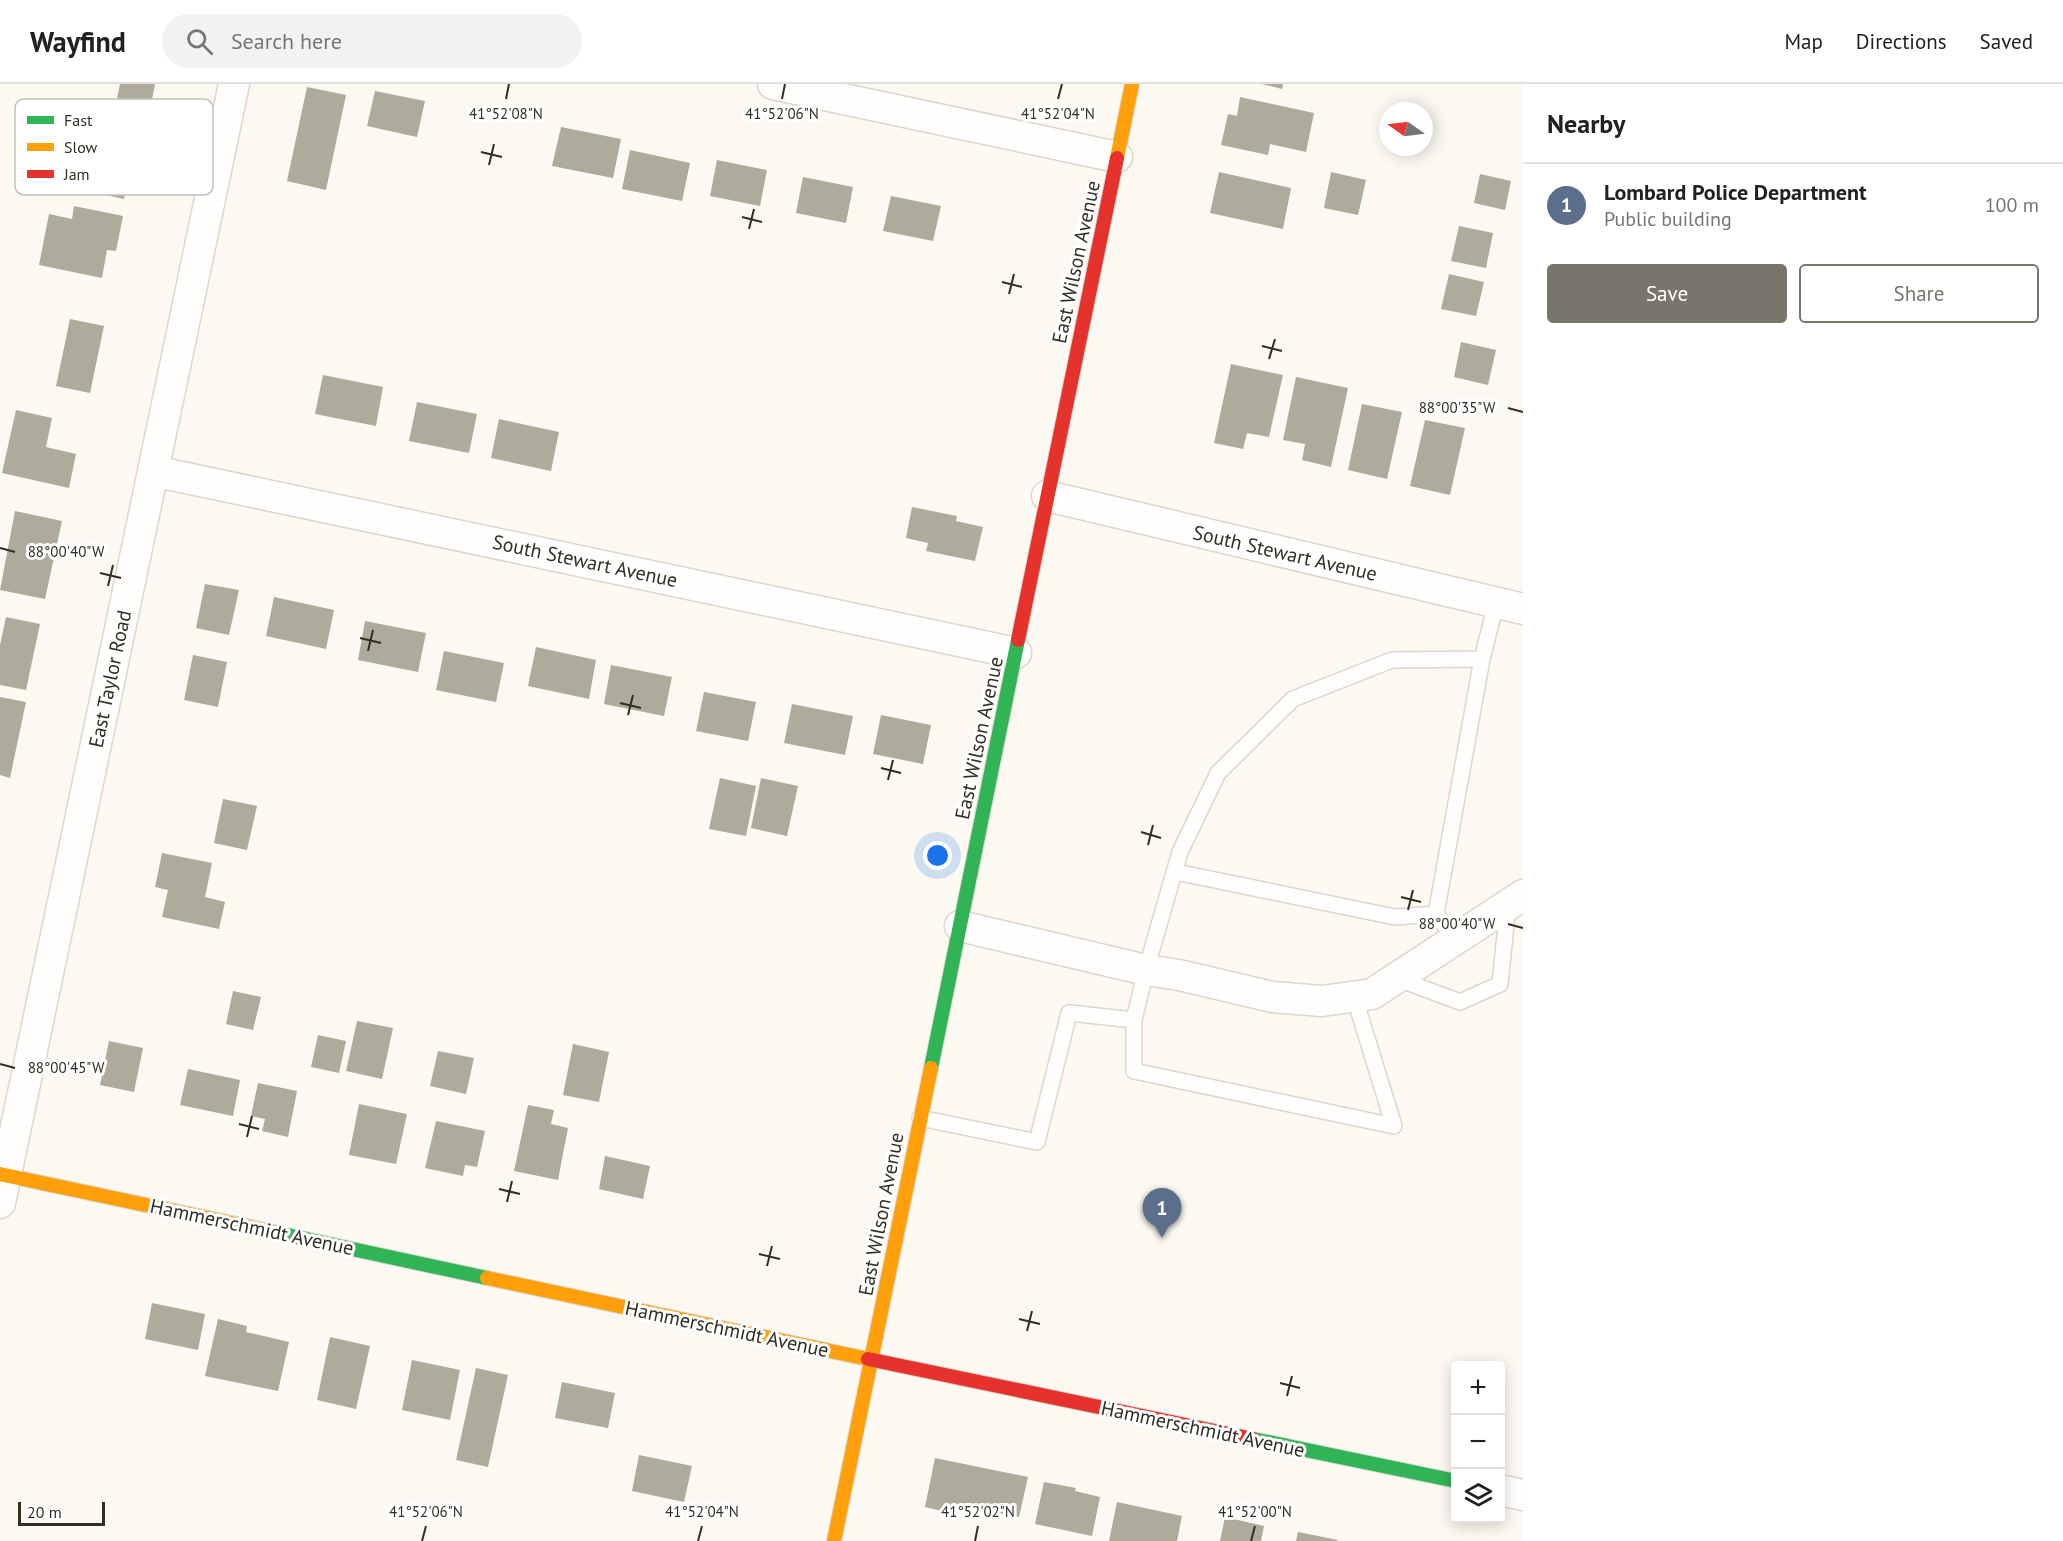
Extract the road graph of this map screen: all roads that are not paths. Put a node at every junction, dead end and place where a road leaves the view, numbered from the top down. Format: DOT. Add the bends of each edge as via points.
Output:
graph roads {
  1 [pos="234,84"];
  2 [pos="773,84"];
  3 [pos="1132,84"];
  4 [pos="1117,157"];
  5 [pos="213,184"];
  6 [pos="211,195"];
  7 [pos="153,471"];
  8 [pos="1047,496"];
  9 [pos="1510,606"];
  10 [pos="1016,653"];
  11 [pos="1482,659"];
  12 [pos="1176,872"];
  13 [pos="1515,899"];
  14 [pos="1436,914"];
  15 [pos="960,926"];
  16 [pos="1455,939"];
  17 [pos="1146,970"];
  18 [pos="1396,978"];
  19 [pos="1354,996"];
  20 [pos="1134,1020"];
  21 [pos="920,1118"];
  22 [pos="2,1184"];
  23 [pos="872,1360"];
  24 [pos="1451,1480"];
  25 [pos="1505,1491"];
  26 [pos="1523,1495"];
  27 [pos="834,1541"];
  1 -- 5 [label="street, East Taylor Road"];
  2 -- 4 [label="street"];
  3 -- 4 [label="street, East Wilson Avenue"];
  4 -- 8 [label="street, East Wilson Avenue"];
  6 -- 7 [label="street, East Taylor Road"];
  7 -- 10 [label="street, South Stewart Avenue"];
  7 -- 22 [label="street, East Taylor Road"];
  8 -- 9 [label="street, South Stewart Avenue"];
  8 -- 10 [label="street, East Wilson Avenue"];
  9 -- 11 [label="lane"];
  10 -- 15 [label="street, East Wilson Avenue"];
  11 -- 12 [label="lane" via="1392,660 1293,699 1218,772 1180,852"];
  11 -- 14 [label="lane"];
  12 -- 14 [label="lane" via="1395,917"];
  12 -- 17 [label="lane"];
  13 -- 16 [label="street"];
  13 -- 18 [label="lane" via="1500,984 1460,1002"];
  14 -- 16 [label="lane"];
  15 -- 17 [label="street"];
  15 -- 21 [label="street, East Wilson Avenue"];
  16 -- 18 [label="street"];
  17 -- 19 [label="street" via="1272,997 1322,1001"];
  17 -- 20 [label="lane"];
  18 -- 19 [label="street" via="1372,994"];
  19 -- 20 [label="lane" via="1394,1126 1134,1071"];
  20 -- 21 [label="lane" via="1069,1013 1036,1142"];
  21 -- 23 [label="street, East Wilson Avenue"];
  22 -- 23 [label="street, Hammerschmidt Avenue"];
  23 -- 24 [label="street, Hammerschmidt Avenue"];
  23 -- 27 [label="street, East Wilson Avenue"];
  25 -- 26 [label="street"];
}
